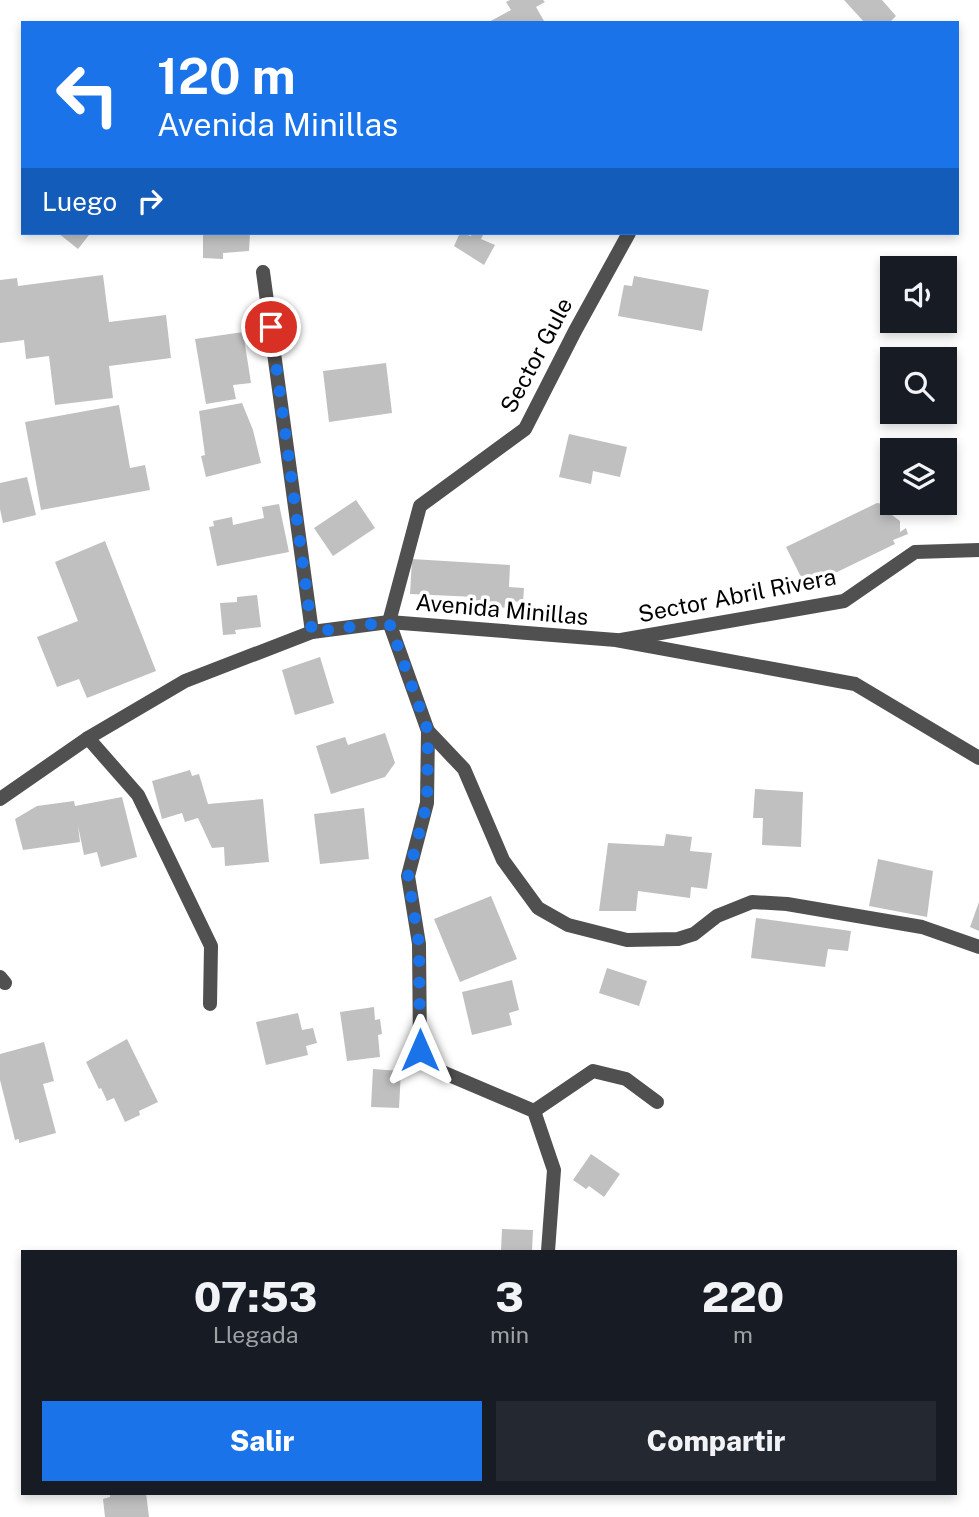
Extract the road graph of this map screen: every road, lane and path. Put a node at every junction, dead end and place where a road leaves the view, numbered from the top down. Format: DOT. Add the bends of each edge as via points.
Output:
graph roads {
  1 [pos="628,235"];
  2 [pos="263,272"];
  3 [pos="979,550"];
  4 [pos="389,622"];
  5 [pos="312,632"];
  6 [pos="616,640"];
  7 [pos="428,731"];
  8 [pos="88,738"];
  9 [pos="979,758"];
  10 [pos="0,799"];
  11 [pos="979,947"];
  12 [pos="210,1004"];
  13 [pos="657,1102"];
  14 [pos="534,1111"];
  15 [pos="548,1250"];
  1 -- 4 [label="street, Sector Gule" via="524,429 419,506"];
  2 -- 5 [label="street"];
  3 -- 6 [label="street, Sector Abril Rivera" via="915,552 844,601"];
  4 -- 5 [label="street, Avenida Minillas"];
  4 -- 6 [label="street, Avenida Minillas"];
  4 -- 7 [label="street"];
  5 -- 8 [label="street, Avenida Minillas" via="185,681"];
  6 -- 9 [label="street, Avenida Minillas" via="855,684"];
  7 -- 11 [label="street" via="464,769 503,860 538,908 568,925 627,940 678,939 752,902 922,927"];
  7 -- 14 [label="street" via="427,803 408,876 419,944 420,1050 435,1069"];
  8 -- 10 [label="street, Avenida Minillas"];
  8 -- 12 [label="street" via="138,795 211,946"];
  13 -- 14 [label="street" via="626,1079 593,1071"];
  14 -- 15 [label="street" via="554,1170"];
}
